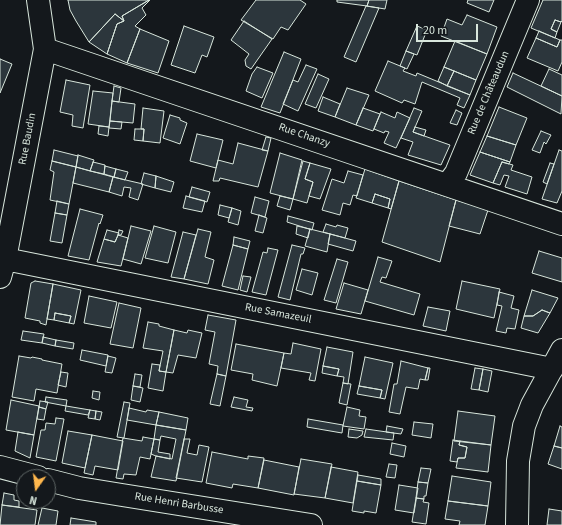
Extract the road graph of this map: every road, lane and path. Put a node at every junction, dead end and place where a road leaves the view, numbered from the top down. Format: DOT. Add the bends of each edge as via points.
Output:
graph roads {
  1 [pos="38,0"];
  2 [pos="528,0"];
  3 [pos="45,49"];
  4 [pos="447,185"];
  5 [pos="562,224"];
  6 [pos="2,268"];
  7 [pos="562,350"];
  8 [pos="552,369"];
  9 [pos="0,458"];
  10 [pos="0,467"];
  11 [pos="23,469"];
  12 [pos="16,471"];
  13 [pos="56,482"];
  14 [pos="311,525"];
  15 [pos="517,525"];
  1 -- 3 [label="street, Rue Baudin"];
  2 -- 4 [label="street, Rue de Châteaudun" via="456,172"];
  3 -- 4 [label="street, Rue Chanzy"];
  3 -- 6 [label="street, Rue Baudin"];
  4 -- 5 [label="street, Rue Chanzy"];
  6 -- 8 [label="street, Rue Samazeuil"];
  7 -- 8 [label="street"];
  8 -- 15 [label="street" via="532,405 524,426 518,461"];
  9 -- 11 [label="street, Rue Henri Barbusse"];
  10 -- 12 [label="street, Rue Henri Barbusse"];
  13 -- 14 [label="street, Rue Henri Barbusse" via="79,488"];
}
